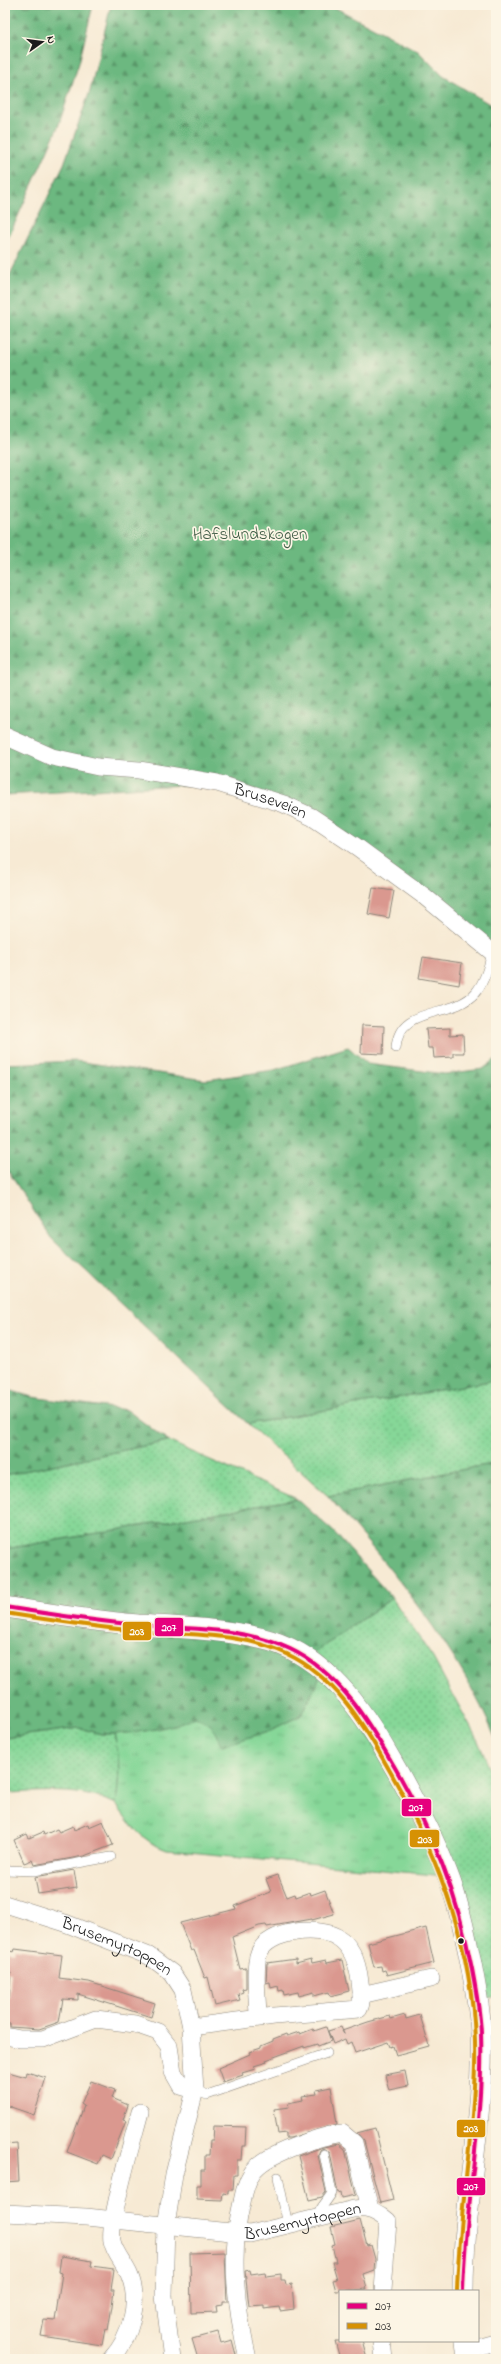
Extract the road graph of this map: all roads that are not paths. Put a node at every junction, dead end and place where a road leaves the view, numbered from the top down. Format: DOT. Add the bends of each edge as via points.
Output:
graph roads {
  1 [pos="5,736"];
  2 [pos="494,953"];
  3 [pos="396,1048"];
  4 [pos="5,1607"];
  5 [pos="111,1857"];
  6 [pos="5,1870"];
  7 [pos="5,1904"];
  8 [pos="431,1979"];
  9 [pos="361,1995"];
  10 [pos="258,2017"];
  11 [pos="191,2027"];
  12 [pos="5,2036"];
  13 [pos="327,2053"];
  14 [pos="195,2090"];
  15 [pos="140,2112"];
  16 [pos="324,2154"];
  17 [pos="278,2178"];
  18 [pos="370,2210"];
  19 [pos="5,2212"];
  20 [pos="321,2217"];
  21 [pos="113,2220"];
  22 [pos="288,2225"];
  23 [pos="166,2226"];
  24 [pos="236,2234"];
  25 [pos="383,2290"];
  26 [pos="463,2290"];
  27 [pos="382,2342"];
  28 [pos="496,2343"];
  29 [pos="467,2350"];
  30 [pos="110,2359"];
  31 [pos="172,2359"];
  32 [pos="248,2359"];
  33 [pos="384,2359"];
  1 -- 2 [label="street, Bruseveien" via="52,757 98,767 139,770 217,783 284,804 312,817 357,847 424,896"];
  2 -- 3 [label="lane" via="476,993 456,1006 421,1016 403,1026 397,1036"];
  4 -- 26 [label="street" via="98,1621 223,1632 272,1642 308,1657 323,1670 352,1702 380,1741 422,1816 448,1874 464,1933 478,2001 481,2032 479,2092"];
  5 -- 6 [label="lane" via="34,1871"];
  7 -- 11 [label="street, Brusemyrtoppen" via="134,1949 166,1967 180,1981"];
  8 -- 9 [label="street"];
  9 -- 10 [label="street" via="361,2004 358,2009 352,2011"];
  9 -- 10 [label="street" via="357,1964 338,1938 318,1931 289,1933 265,1945 259,1954"];
  10 -- 11 [label="street"];
  11 -- 14 [label="street, Brusemyrtoppen"];
  12 -- 14 [label="street" via="43,2039 96,2019 135,2024 158,2032 169,2046 173,2072 181,2086"];
  13 -- 14 [label="lane" via="207,2095"];
  14 -- 23 [label="street, Brusemyrtoppen" via="174,2174"];
  15 -- 21 [label="street"];
  16 -- 20 [label="lane" via="332,2193 320,2210"];
  17 -- 22 [label="lane"];
  18 -- 20 [label="street, Brusemyrtoppen" via="354,2209"];
  18 -- 24 [label="street, Brusemyrtoppen" via="354,2143 342,2133 329,2135 287,2150 252,2172 244,2194"];
  18 -- 25 [label="street, Brusemyrtoppen" via="388,2221"];
  19 -- 21 [label="street, Brusemyrtoppen"];
  20 -- 22 [label="street, Brusemyrtoppen"];
  21 -- 23 [label="street, Brusemyrtoppen"];
  21 -- 30 [label="street" via="112,2241 129,2274 133,2288 133,2310 129,2330"];
  22 -- 24 [label="street, Brusemyrtoppen" via="250,2234"];
  23 -- 24 [label="street, Brusemyrtoppen"];
  23 -- 31 [label="street, Brusemyrtoppen" via="164,2296"];
  24 -- 32 [label="street, Brusemyrtoppen" via="235,2286 239,2322"];
  27 -- 33 [label="street"];
  28 -- 29 [label="street"];
}
